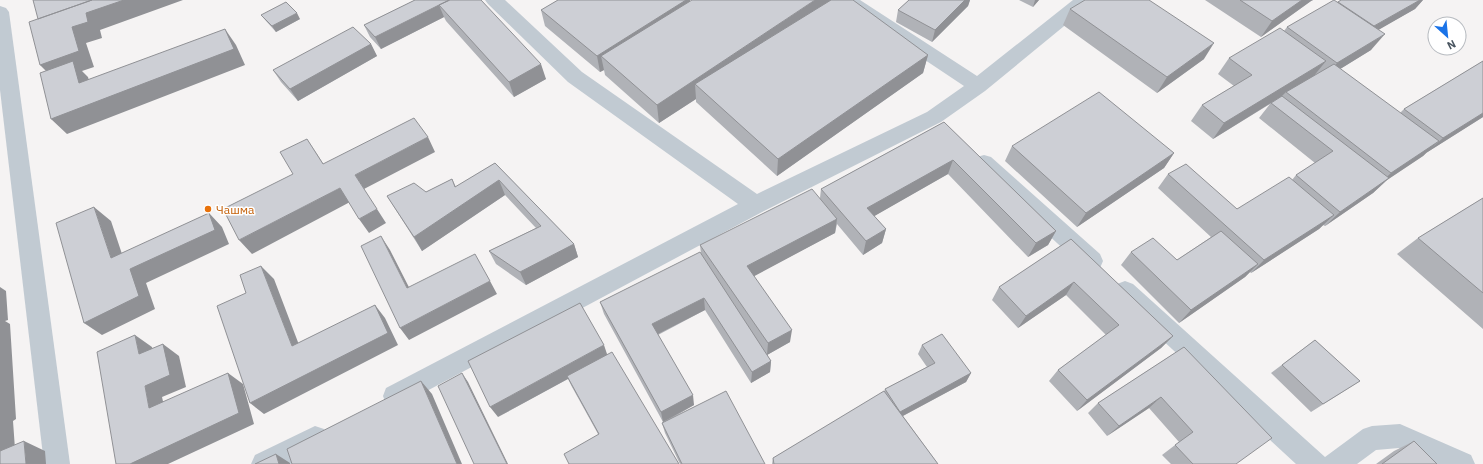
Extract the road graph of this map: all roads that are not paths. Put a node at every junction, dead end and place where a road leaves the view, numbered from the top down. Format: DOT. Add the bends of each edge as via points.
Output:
graph roads {
  1 [pos="494,0"];
  2 [pos="847,0"];
  3 [pos="1085,0"];
  4 [pos="0,12"];
  5 [pos="978,86"];
  6 [pos="934,117"];
  7 [pos="951,133"];
  8 [pos="969,149"];
  9 [pos="756,205"];
  10 [pos="376,406"];
  11 [pos="334,428"];
  12 [pos="57,464"];
  13 [pos="264,464"];
  14 [pos="1314,464"];
  15 [pos="1335,464"];
  16 [pos="1462,464"];
  1 -- 9 [label="street" via="575,77"];
  2 -- 5 [label="street"];
  3 -- 5 [label="street"];
  4 -- 12 [label="street"];
  5 -- 6 [label="street"];
  6 -- 7 [label="street"];
  6 -- 9 [label="street"];
  8 -- 14 [label="street"];
  9 -- 10 [label="street"];
  11 -- 13 [label="street"];
  15 -- 16 [label="street" via="1372,438 1400,436"];
}
